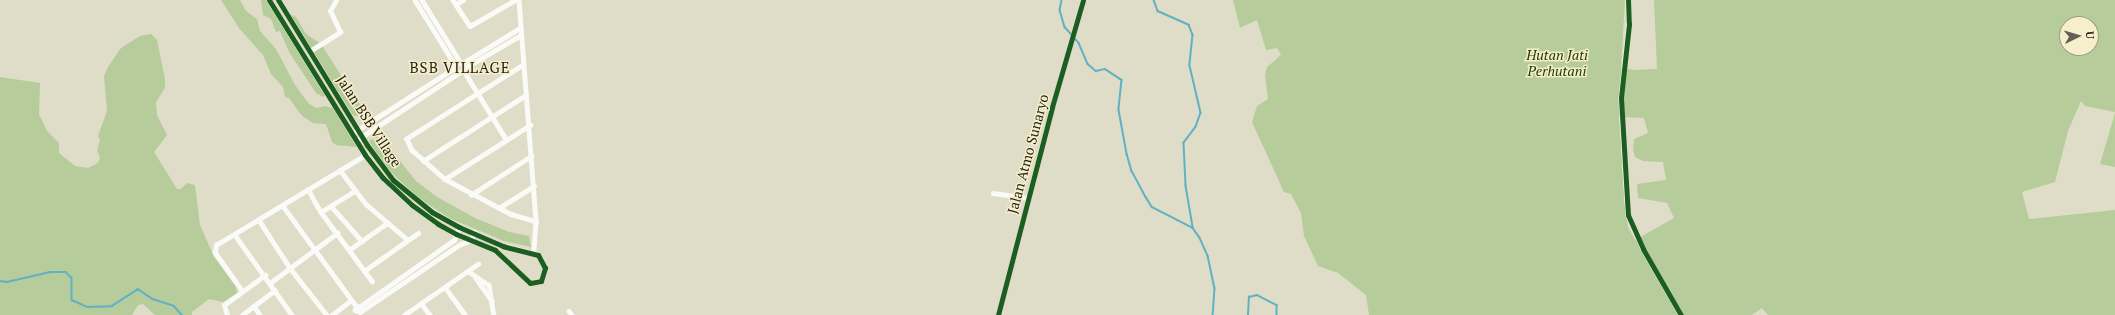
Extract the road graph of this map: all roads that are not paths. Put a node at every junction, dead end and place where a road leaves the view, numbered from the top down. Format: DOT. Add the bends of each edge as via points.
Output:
graph roads {
  1 [pos="269,0"];
  2 [pos="278,0"];
  3 [pos="336,0"];
  4 [pos="415,0"];
  5 [pos="422,0"];
  6 [pos="463,0"];
  7 [pos="515,0"];
  8 [pos="518,0"];
  9 [pos="1083,0"];
  10 [pos="1628,0"];
  11 [pos="454,2"];
  12 [pos="520,28"];
  13 [pos="521,36"];
  14 [pos="310,51"];
  15 [pos="523,65"];
  16 [pos="461,67"];
  17 [pos="477,93"];
  18 [pos="526,96"];
  19 [pos="492,116"];
  20 [pos="368,123"];
  21 [pos="530,125"];
  22 [pos="358,129"];
  23 [pos="373,129"];
  24 [pos="352,133"];
  25 [pos="362,136"];
  26 [pos="506,139"];
  27 [pos="357,140"];
  28 [pos="365,155"];
  29 [pos="531,156"];
  30 [pos="423,161"];
  31 [pos="340,170"];
  32 [pos="445,179"];
  33 [pos="534,186"];
  34 [pos="308,189"];
  35 [pos="355,191"];
  36 [pos="993,193"];
  37 [pos="471,195"];
  38 [pos="1029,198"];
  39 [pos="283,206"];
  40 [pos="331,206"];
  41 [pos="499,208"];
  42 [pos="321,212"];
  43 [pos="260,220"];
  44 [pos="536,220"];
  45 [pos="387,223"];
  46 [pos="459,227"];
  47 [pos="418,233"];
  48 [pos="474,233"];
  49 [pos="337,234"];
  50 [pos="456,234"];
  51 [pos="235,235"];
  52 [pos="408,240"];
  53 [pos="454,240"];
  54 [pos="471,240"];
  55 [pos="362,241"];
  56 [pos="459,246"];
  57 [pos="313,250"];
  58 [pos="349,250"];
  59 [pos="534,253"];
  60 [pos="478,264"];
  61 [pos="290,268"];
  62 [pos="364,271"];
  63 [pos="468,271"];
  64 [pos="264,275"];
  65 [pos="476,278"];
  66 [pos="372,282"];
  67 [pos="270,283"];
  68 [pos="445,287"];
  69 [pos="242,290"];
  70 [pos="275,290"];
  71 [pos="351,300"];
  72 [pos="492,302"];
  73 [pos="421,303"];
  74 [pos="254,306"];
  75 [pos="360,311"];
  76 [pos="227,315"];
  77 [pos="242,315"];
  78 [pos="260,315"];
  79 [pos="292,315"];
  80 [pos="327,315"];
  81 [pos="332,315"];
  82 [pos="404,315"];
  83 [pos="430,315"];
  84 [pos="466,315"];
  85 [pos="494,315"];
  86 [pos="998,315"];
  87 [pos="1681,315"];
  1 -- 24 [label="street"];
  2 -- 14 [label="street, Jalan BSB Village"];
  3 -- 14 [label="street" via="330,11 340,32"];
  4 -- 16 [label="street"];
  5 -- 16 [label="street"];
  6 -- 11 [label="street"];
  7 -- 11 [label="street" via="470,26"];
  8 -- 12 [label="street"];
  9 -- 38 [label="street, Jalan Atmo Sunaryo"];
  10 -- 87 [label="street" via="1629,24 1621,98 1628,215 1633,230"];
  12 -- 13 [label="street"];
  12 -- 16 [label="street"];
  13 -- 15 [label="street"];
  13 -- 16 [label="street"];
  14 -- 22 [label="street, Jalan BSB Village"];
  15 -- 17 [label="street"];
  15 -- 18 [label="street"];
  16 -- 17 [label="street"];
  16 -- 20 [label="street"];
  16 -- 23 [label="street"];
  17 -- 19 [label="street"];
  17 -- 30 [label="street" via="408,137 412,150"];
  18 -- 19 [label="street"];
  18 -- 21 [label="street"];
  19 -- 26 [label="street"];
  19 -- 30 [label="street"];
  20 -- 22 [label="street"];
  20 -- 23 [label="street"];
  21 -- 26 [label="street"];
  21 -- 29 [label="street"];
  22 -- 24 [label="street"];
  22 -- 25 [label="street, Jalan BSB Village"];
  23 -- 25 [label="street"];
  24 -- 27 [label="street"];
  25 -- 27 [label="street"];
  25 -- 46 [label="street, Jalan BSB Village" via="386,172 401,188 432,212"];
  26 -- 32 [label="street"];
  27 -- 28 [label="street"];
  28 -- 31 [label="street"];
  28 -- 50 [label="street" via="398,194"];
  29 -- 33 [label="street"];
  29 -- 37 [label="street"];
  30 -- 32 [label="street"];
  31 -- 34 [label="street"];
  31 -- 35 [label="street"];
  32 -- 37 [label="street"];
  33 -- 41 [label="street"];
  33 -- 44 [label="street"];
  34 -- 39 [label="street"];
  34 -- 42 [label="street"];
  35 -- 40 [label="street"];
  35 -- 45 [label="street"];
  36 -- 38 [label="street"];
  37 -- 41 [label="street"];
  38 -- 86 [label="street, Jalan Atmo Sunaryo"];
  39 -- 43 [label="street"];
  39 -- 57 [label="street"];
  40 -- 42 [label="street"];
  40 -- 55 [label="street"];
  41 -- 44 [label="street" via="511,214"];
  42 -- 49 [label="street"];
  43 -- 51 [label="street"];
  43 -- 61 [label="street"];
  44 -- 59 [label="street"];
  45 -- 52 [label="street"];
  45 -- 55 [label="street"];
  46 -- 48 [label="street, Jalan BSB Village"];
  46 -- 50 [label="street"];
  47 -- 52 [label="street"];
  48 -- 54 [label="street"];
  48 -- 59 [label="street, Jalan BSB Village" via="503,246"];
  49 -- 57 [label="street"];
  49 -- 58 [label="street"];
  50 -- 53 [label="street"];
  50 -- 54 [label="street"];
  51 -- 64 [label="street"];
  51 -- 69 [label="street" via="214,249"];
  52 -- 62 [label="street"];
  53 -- 56 [label="street"];
  53 -- 75 [label="street"];
  54 -- 56 [label="street"];
  54 -- 59 [label="street" via="502,254 530,283 538,283 544,274 543,262"];
  55 -- 58 [label="street"];
  56 -- 75 [label="street"];
  57 -- 61 [label="street"];
  57 -- 71 [label="street"];
  58 -- 62 [label="street"];
  60 -- 63 [label="street"];
  61 -- 67 [label="street"];
  61 -- 80 [label="street"];
  62 -- 66 [label="street"];
  63 -- 65 [label="street"];
  63 -- 68 [label="street"];
  64 -- 67 [label="street"];
  64 -- 69 [label="street"];
  65 -- 72 [label="street"];
  65 -- 72 [label="street" via="489,286"];
  67 -- 70 [label="street"];
  68 -- 73 [label="street"];
  68 -- 84 [label="street"];
  69 -- 76 [label="street" via="224,305"];
  70 -- 74 [label="street"];
  70 -- 79 [label="street"];
  71 -- 75 [label="street"];
  71 -- 81 [label="street"];
  72 -- 85 [label="street"];
  73 -- 82 [label="street"];
  73 -- 83 [label="street"];
  74 -- 77 [label="street"];
  74 -- 78 [label="street"];
}
